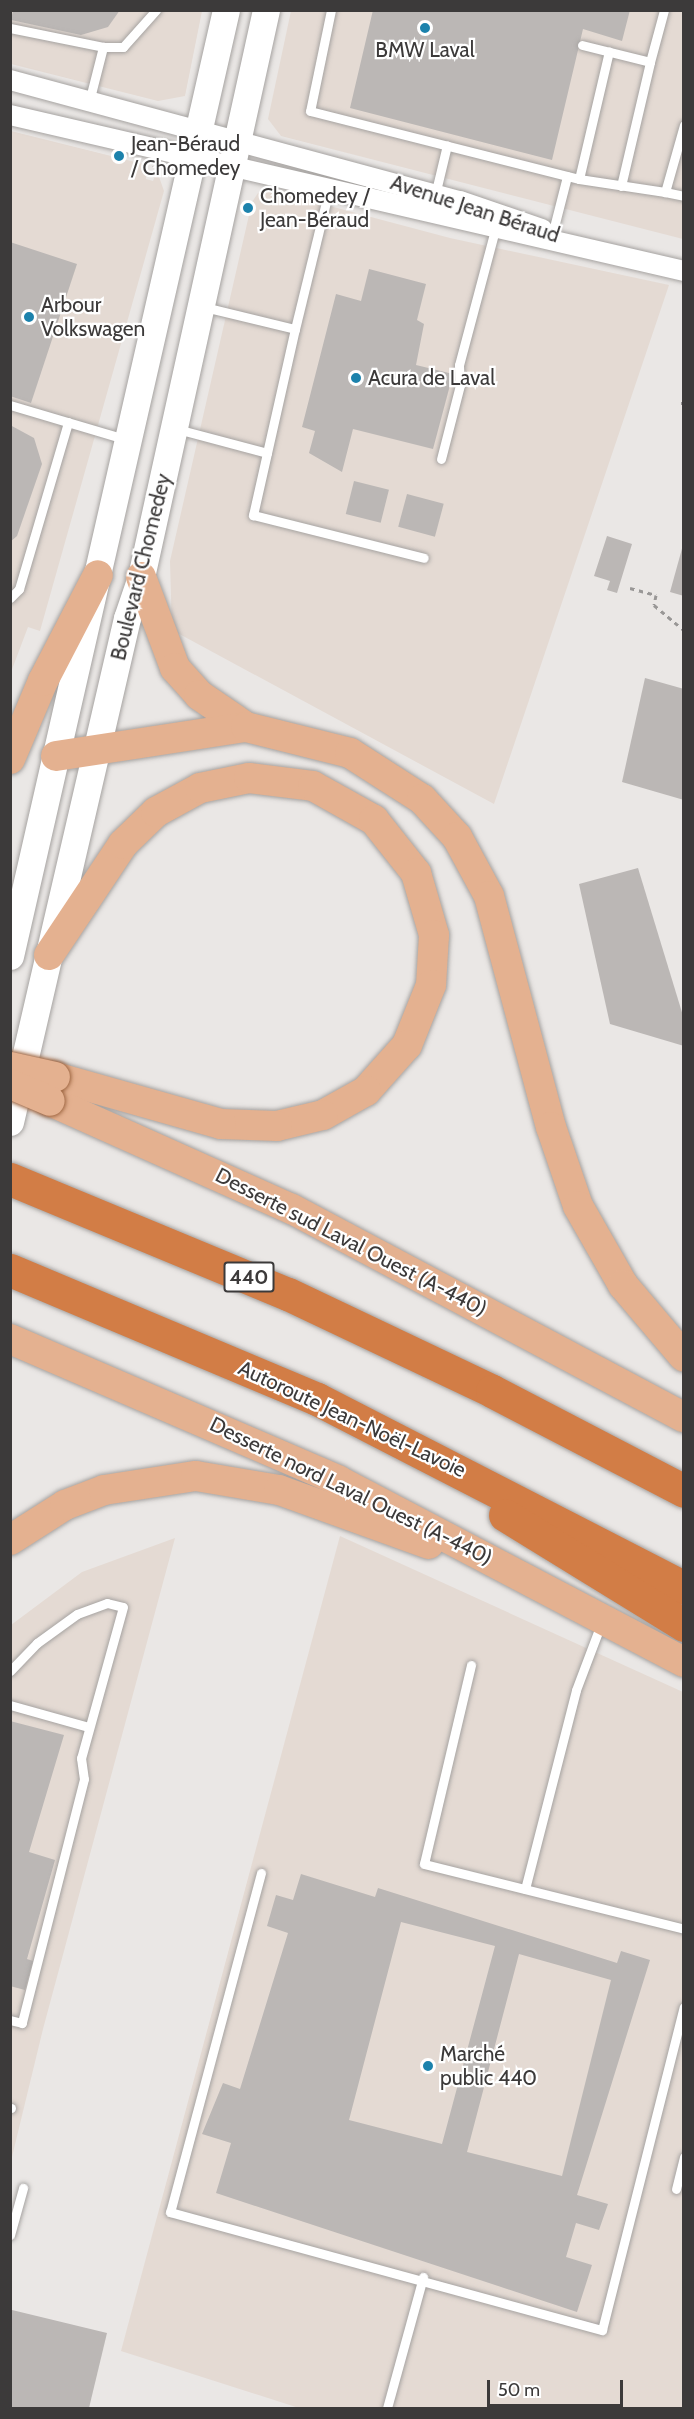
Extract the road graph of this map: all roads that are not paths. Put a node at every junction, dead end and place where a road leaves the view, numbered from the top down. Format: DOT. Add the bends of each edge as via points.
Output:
graph roads {
  1 [pos="156,10"];
  2 [pos="226,10"];
  3 [pos="267,10"];
  4 [pos="331,10"];
  5 [pos="664,10"];
  6 [pos="10,28"];
  7 [pos="582,45"];
  8 [pos="103,47"];
  9 [pos="609,51"];
  10 [pos="650,62"];
  11 [pos="10,80"];
  12 [pos="90,98"];
  13 [pos="10,115"];
  14 [pos="684,125"];
  15 [pos="201,130"];
  16 [pos="447,145"];
  17 [pos="236,154"];
  18 [pos="195,160"];
  19 [pos="567,176"];
  20 [pos="579,179"];
  21 [pos="621,186"];
  22 [pos="329,189"];
  23 [pos="665,192"];
  24 [pos="435,194"];
  25 [pos="684,196"];
  26 [pos="429,215"];
  27 [pos="497,221"];
  28 [pos="552,236"];
  29 [pos="684,271"];
  30 [pos="202,306"];
  31 [pos="296,329"];
  32 [pos="10,405"];
  33 [pos="68,422"];
  34 [pos="174,429"];
  35 [pos="130,441"];
  36 [pos="267,453"];
  37 [pos="441,459"];
  38 [pos="424,558"];
  39 [pos="99,575"];
  40 [pos="141,577"];
  41 [pos="10,598"];
  42 [pos="246,728"];
  43 [pos="97,750"];
  44 [pos="56,756"];
  45 [pos="10,759"];
  46 [pos="49,955"];
  47 [pos="10,956"];
  48 [pos="10,1067"];
  49 [pos="10,1084"];
  50 [pos="52,1089"];
  51 [pos="10,1122"];
  52 [pos="21,1183"];
  53 [pos="11,1271"];
  54 [pos="10,1338"];
  55 [pos="684,1357"];
  56 [pos="317,1399"];
  57 [pos="684,1417"];
  58 [pos="684,1491"];
  59 [pos="10,1540"];
  60 [pos="529,1579"];
  61 [pos="684,1588"];
  62 [pos="603,1619"];
  63 [pos="684,1625"];
  64 [pos="684,1662"];
  65 [pos="471,1665"];
  66 [pos="10,1671"];
  67 [pos="10,1705"];
  68 [pos="89,1727"];
  69 [pos="261,1872"];
  70 [pos="525,1889"];
  71 [pos="684,1929"];
  72 [pos="684,2007"];
  73 [pos="10,2020"];
  74 [pos="684,2157"];
  75 [pos="23,2188"];
  76 [pos="676,2189"];
  77 [pos="10,2235"];
  78 [pos="423,2277"];
  79 [pos="387,2409"];
  1 -- 8 [label="lane" via="123,46"];
  2 -- 15 [label="street, Boulevard Chomedey"];
  3 -- 17 [label="street, Boulevard Chomedey"];
  4 -- 16 [label="lane" via="310,111"];
  5 -- 10 [label="lane"];
  6 -- 8 [label="lane"];
  7 -- 9 [label="lane"];
  8 -- 12 [label="lane"];
  9 -- 10 [label="lane"];
  9 -- 20 [label="lane"];
  10 -- 21 [label="lane"];
  11 -- 12 [label="street, Avenue Jean Béraud"];
  12 -- 15 [label="street, Avenue Jean Béraud"];
  13 -- 18 [label="street, Avenue Jean Béraud"];
  14 -- 23 [label="lane"];
  15 -- 17 [label="street, Avenue Jean Béraud"];
  15 -- 18 [label="street, Boulevard Chomedey"];
  16 -- 19 [label="lane"];
  16 -- 24 [label="lane"];
  17 -- 18 [label="street, Avenue Jean Béraud"];
  17 -- 22 [label="street, Avenue Jean Béraud"];
  17 -- 24 [label="street, Avenue Jean Béraud"];
  17 -- 30 [label="street, Boulevard Chomedey"];
  18 -- 35 [label="street, Boulevard Chomedey"];
  19 -- 20 [label="lane"];
  19 -- 28 [label="lane"];
  20 -- 21 [label="lane"];
  21 -- 23 [label="lane"];
  22 -- 26 [label="street, Avenue Jean Béraud"];
  22 -- 31 [label="lane"];
  23 -- 25 [label="lane"];
  24 -- 26 [label="lane"];
  24 -- 27 [label="street, Avenue Jean Béraud"];
  26 -- 27 [label="street, Avenue Jean Béraud"];
  27 -- 28 [label="street, Avenue Jean Béraud"];
  27 -- 37 [label="lane"];
  28 -- 29 [label="street, Avenue Jean Béraud"];
  30 -- 31 [label="lane"];
  30 -- 34 [label="street, Boulevard Chomedey"];
  31 -- 36 [label="lane"];
  32 -- 33 [label="lane"];
  33 -- 35 [label="lane"];
  33 -- 41 [label="lane" via="20,589"];
  34 -- 36 [label="lane"];
  34 -- 40 [label="street, Boulevard Chomedey"];
  35 -- 39 [label="street, Boulevard Chomedey"];
  36 -- 38 [label="lane" via="253,515"];
  39 -- 44 [label="street, Boulevard Chomedey"];
  39 -- 45 [label="main road" via="43,681"];
  40 -- 42 [label="main road" via="175,668 199,695"];
  40 -- 43 [label="street, Boulevard Chomedey"];
  42 -- 43 [label="main road"];
  42 -- 55 [label="main road" via="320,742 366,760 422,799 458,837 489,896 571,1188 623,1285"];
  43 -- 44 [label="main road"];
  43 -- 46 [label="street, Boulevard Chomedey"];
  44 -- 47 [label="street, Boulevard Chomedey"];
  46 -- 50 [label="main road" via="114,857 145,821 200,788 249,778 320,789 374,820 416,873 434,935 431,985 407,1045 371,1086 322,1114 277,1126 221,1124"];
  46 -- 51 [label="street, Boulevard Chomedey"];
  48 -- 50 [label="main road, bridge"];
  49 -- 50 [label="main road, Desserte sud Laval Ouest (A-440), bridge"];
  50 -- 57 [label="main road, Desserte sud Laval Ouest (A-440)" via="292,1209"];
  52 -- 58 [label="highway, 440" via="362,1328"];
  53 -- 56 [label="highway, Autoroute Jean-Noël-Lavoie"];
  54 -- 60 [label="main road, Desserte nord Laval Ouest (A-440)" via="249,1439"];
  56 -- 61 [label="highway, Autoroute Jean-Noël-Lavoie"];
  56 -- 63 [label="highway"];
  59 -- 60 [label="main road" via="64,1505 104,1490 156,1478 214,1478 279,1490"];
  60 -- 62 [label="main road, Desserte nord Laval Ouest (A-440)"];
  62 -- 64 [label="main road, Desserte nord Laval Ouest (A-440)"];
  62 -- 70 [label="lane" via="576,1690"];
  65 -- 70 [label="lane" via="424,1864"];
  66 -- 68 [label="lane" via="37,1643 77,1614 102,1604 123,1607"];
  67 -- 68 [label="lane"];
  68 -- 73 [label="lane" via="81,1758 84,1779 22,2023"];
  69 -- 78 [label="lane" via="170,2212"];
  70 -- 71 [label="lane"];
  72 -- 78 [label="lane" via="602,2330"];
  74 -- 76 [label="lane"];
  75 -- 77 [label="lane"];
  78 -- 79 [label="lane"];
}
